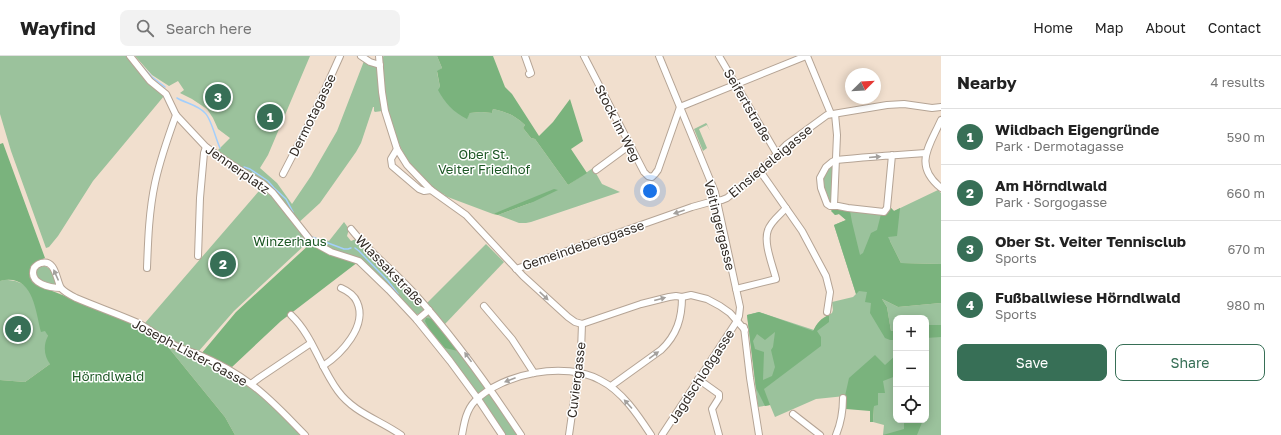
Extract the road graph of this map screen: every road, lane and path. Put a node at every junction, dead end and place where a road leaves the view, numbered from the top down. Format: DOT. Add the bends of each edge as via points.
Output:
graph roads {
  1 [pos="130,56"];
  2 [pos="340,56"];
  3 [pos="361,56"];
  4 [pos="379,56"];
  5 [pos="524,56"];
  6 [pos="584,56"];
  7 [pos="659,56"];
  8 [pos="719,56"];
  9 [pos="807,56"];
  10 [pos="380,65"];
  11 [pos="529,74"];
  12 [pos="735,84"];
  13 [pos="680,107"];
  14 [pos="941,107"];
  15 [pos="833,114"];
  16 [pos="176,115"];
  17 [pos="941,120"];
  18 [pos="630,145"];
  19 [pos="206,147"];
  20 [pos="397,149"];
  21 [pos="926,153"];
  22 [pos="777,154"];
  23 [pos="892,155"];
  24 [pos="836,160"];
  25 [pos="596,170"];
  26 [pos="760,171"];
  27 [pos="283,174"];
  28 [pos="941,188"];
  29 [pos="431,190"];
  30 [pos="717,202"];
  31 [pos="834,205"];
  32 [pos="786,208"];
  33 [pos="351,229"];
  34 [pos="198,256"];
  35 [pos="358,261"];
  36 [pos="147,268"];
  37 [pos="516,269"];
  38 [pos="61,288"];
  39 [pos="341,288"];
  40 [pos="736,289"];
  41 [pos="682,297"];
  42 [pos="484,306"];
  43 [pos="428,310"];
  44 [pos="827,312"];
  45 [pos="291,315"];
  46 [pos="738,319"];
  47 [pos="417,320"];
  48 [pos="582,324"];
  49 [pos="311,343"];
  50 [pos="323,366"];
  51 [pos="578,372"];
  52 [pos="534,373"];
  53 [pos="698,379"];
  54 [pos="252,384"];
  55 [pos="611,386"];
  56 [pos="490,389"];
  57 [pos="843,398"];
  58 [pos="478,399"];
  59 [pos="793,414"];
  60 [pos="305,435"];
  61 [pos="401,435"];
  62 [pos="462,435"];
  63 [pos="502,435"];
  64 [pos="521,435"];
  65 [pos="569,435"];
  66 [pos="651,435"];
  67 [pos="662,435"];
  68 [pos="719,435"];
  69 [pos="759,435"];
  70 [pos="820,435"];
  71 [pos="836,435"];
  1 -- 16 [label="street" via="166,94"];
  2 -- 27 [label="street, Dermotagasse"];
  3 -- 10 [label="street"];
  4 -- 10 [label="street, Gemeindeberggasse"];
  5 -- 11 [label="street" via="531,73"];
  6 -- 18 [label="street, Stock im Weg"];
  7 -- 13 [label="street, Veitingergasse"];
  8 -- 12 [label="street, Seifertstraße"];
  9 -- 12 [label="street"];
  9 -- 15 [label="street"];
  10 -- 20 [label="street, Gemeindeberggasse" via="385,111"];
  12 -- 13 [label="street"];
  12 -- 22 [label="street, Seifertstraße"];
  13 -- 18 [label="street, Stock im Weg" via="655,174 648,176 644,172"];
  13 -- 30 [label="street, Veitingergasse"];
  14 -- 15 [label="street, Einsiedeleigasse" via="887,105"];
  15 -- 22 [label="street, Einsiedeleigasse" via="822,118"];
  15 -- 24 [label="street" via="837,136"];
  16 -- 19 [label="street, Jennerplatz"];
  16 -- 36 [label="street" via="151,199"];
  17 -- 21 [label="street"];
  18 -- 25 [label="street"];
  19 -- 34 [label="street" via="200,198"];
  19 -- 35 [label="street, Jennerplatz" via="263,184 311,241 331,252"];
  20 -- 29 [label="street, Gemeindeberggasse" via="407,165"];
  20 -- 29 [label="street, Gemeindeberggasse" via="391,159 392,166 419,190"];
  21 -- 23 [label="street"];
  21 -- 28 [label="street" via="928,172"];
  22 -- 26 [label="street, Einsiedeleigasse"];
  24 -- 23 [label="street, one-way"];
  23 -- 31 [label="street" via="887,208 884,212"];
  24 -- 31 [label="street"];
  24 -- 31 [label="street" via="826,168 820,178 826,203 829,206"];
  26 -- 30 [label="street, Einsiedeleigasse" via="727,198"];
  26 -- 32 [label="street"];
  29 -- 37 [label="street, Gemeindeberggasse" via="466,215"];
  30 -- 37 [label="street, Gemeindeberggasse, one-way" via="692,207"];
  30 -- 40 [label="street, Veitingergasse"];
  32 -- 40 [label="street" via="772,222 766,241 776,279"];
  32 -- 44 [label="street" via="802,231 826,276 830,292"];
  33 -- 43 [label="street, Wlassakstraße"];
  35 -- 47 [label="street, Wlassakstraße"];
  37 -- 48 [label="street, one-way" via="568,317"];
  38 -- 38 [label="street, Joseph-Lister-Gasse, one-way" via="50,264 43,262 35,266 36,281"];
  38 -- 54 [label="street, Joseph-Lister-Gasse" via="74,297 139,324 171,344 230,370"];
  39 -- 50 [label="street" via="354,297 359,307 359,318 356,330 346,346"];
  40 -- 46 [label="street, Veitingergasse" via="740,307"];
  41 -- 46 [label="street" via="688,295 707,299"];
  48 -- 41 [label="street, one-way" via="634,306 669,297"];
  55 -- 41 [label="street, one-way" via="669,343 678,328"];
  42 -- 52 [label="street" via="512,339"];
  43 -- 47 [label="street, Wlassakstraße"];
  56 -- 43 [label="street, Wlassakstraße, one-way"];
  45 -- 49 [label="street"];
  46 -- 53 [label="street, Jagdschloßgasse"];
  46 -- 69 [label="street" via="745,330"];
  47 -- 58 [label="street, Wlassakstraße"];
  48 -- 51 [label="street, Cuviergasse"];
  49 -- 50 [label="street"];
  49 -- 54 [label="street"];
  50 -- 61 [label="street" via="338,392 352,406"];
  51 -- 52 [label="street"];
  51 -- 55 [label="street" via="593,376"];
  51 -- 65 [label="street, Cuviergasse"];
  52 -- 56 [label="street, one-way"];
  53 -- 67 [label="street, Jagdschloßgasse"];
  53 -- 68 [label="street" via="719,394 712,409"];
  54 -- 60 [label="street, Joseph-Lister-Gasse"];
  66 -- 55 [label="street, one-way"];
  56 -- 58 [label="street"];
  56 -- 64 [label="street, Wlassakstraße"];
  57 -- 71 [label="street" via="843,411"];
  58 -- 62 [label="street" via="464,422"];
  58 -- 63 [label="street, Wlassakstraße"];
  59 -- 70 [label="street"];
}
